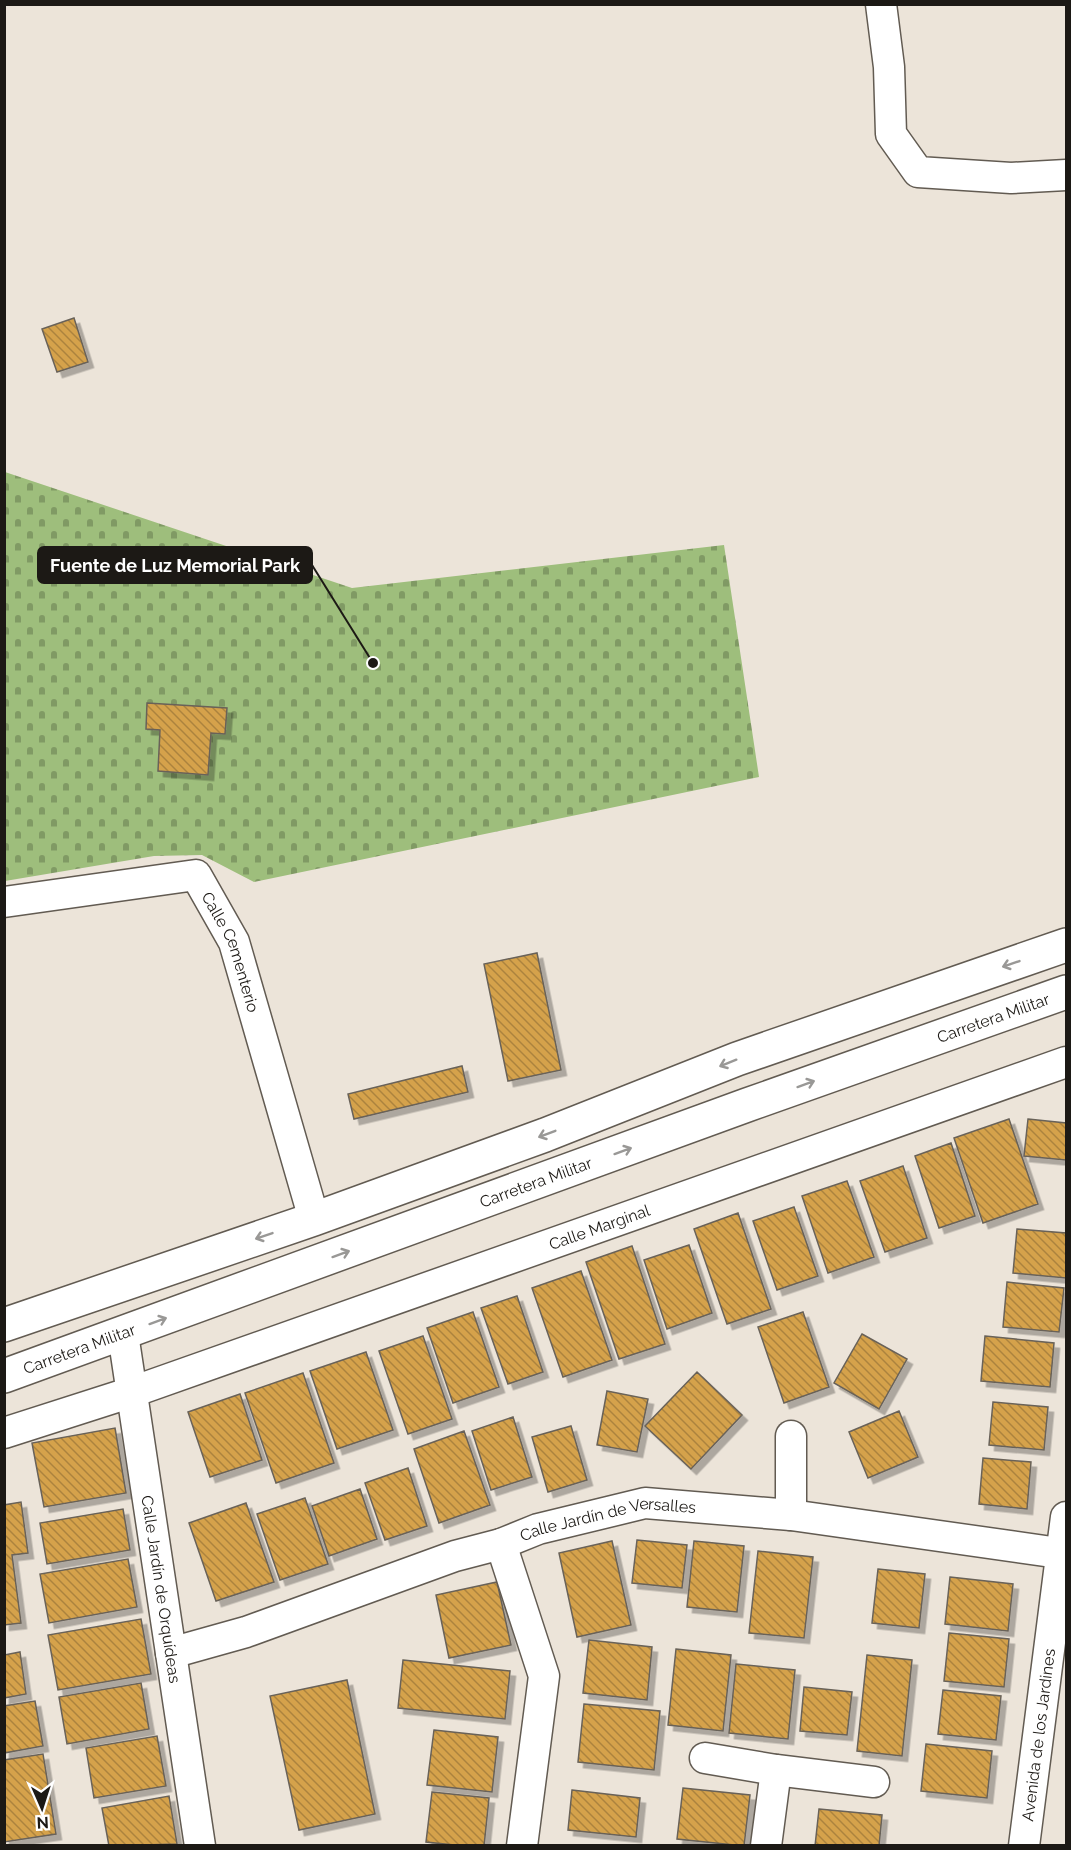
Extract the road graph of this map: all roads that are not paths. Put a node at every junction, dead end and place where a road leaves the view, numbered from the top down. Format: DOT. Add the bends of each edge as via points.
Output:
graph roads {
  1 [pos="881,4"];
  2 [pos="1066,175"];
  3 [pos="4,902"];
  4 [pos="1066,945"];
  5 [pos="1066,992"];
  6 [pos="1066,1062"];
  7 [pos="314,1219"];
  8 [pos="4,1325"];
  9 [pos="123,1334"];
  10 [pos="4,1376"];
  11 [pos="132,1392"];
  12 [pos="4,1433"];
  13 [pos="790,1436"];
  14 [pos="791,1515"];
  15 [pos="1066,1517"];
  16 [pos="501,1544"];
  17 [pos="1064,1553"];
  18 [pos="171,1653"];
  19 [pos="705,1758"];
  20 [pos="776,1770"];
  21 [pos="874,1782"];
  22 [pos="200,1845"];
  23 [pos="522,1845"];
  24 [pos="766,1845"];
  25 [pos="1024,1845"];
  1 -- 2 [label="street" via="889,67 891,134 918,172 1011,178"];
  3 -- 7 [label="street, Calle Cementerio" via="196,875 234,942"];
  4 -- 7 [label="main road, one-way" via="738,1059"];
  9 -- 5 [label="main road, Carretera Militar, one-way"];
  6 -- 11 [label="street, Calle Marginal"];
  7 -- 8 [label="main road, one-way"];
  9 -- 10 [label="main road, Carretera Militar"];
  9 -- 11 [label="street, Calle Jardín de Orquídeas"];
  11 -- 12 [label="street, Calle Marginal"];
  11 -- 18 [label="street, Calle Jardín de Orquídeas"];
  13 -- 14 [label="street"];
  14 -- 16 [label="street, Calle Jardín de Versalles" via="645,1503 538,1529"];
  14 -- 17 [label="street, Calle Jardín de Versalles"];
  15 -- 17 [label="street, Avenida de los Jardines"];
  16 -- 18 [label="street, Calle Jardín de Versalles" via="455,1556 246,1632"];
  16 -- 23 [label="street" via="544,1676"];
  17 -- 25 [label="street, Avenida de los Jardines"];
  18 -- 22 [label="street, Calle Jardín de Orquídeas"];
  19 -- 20 [label="street"];
  20 -- 21 [label="street"];
  20 -- 24 [label="street"];
}
